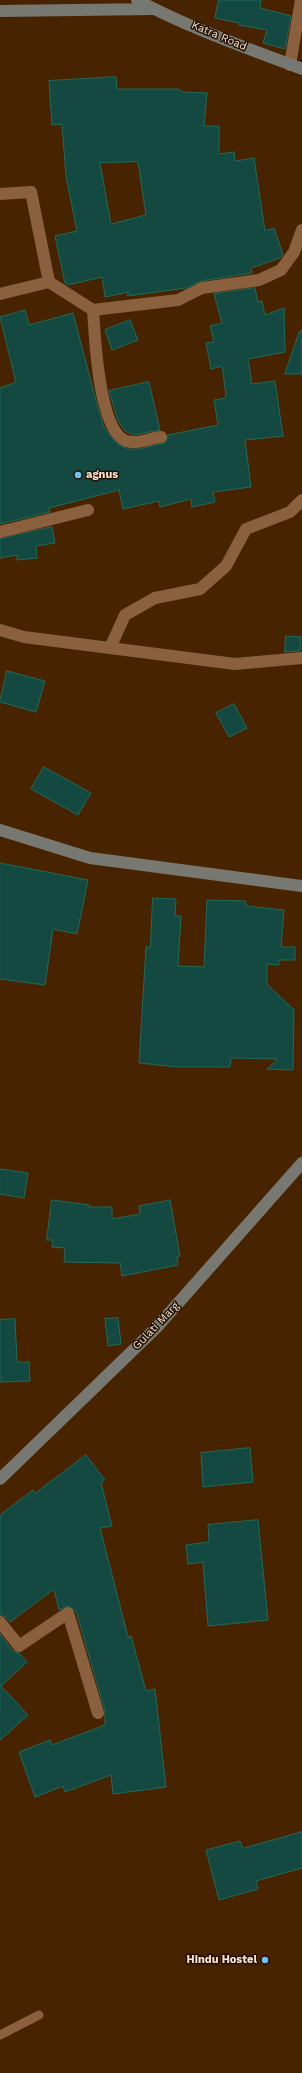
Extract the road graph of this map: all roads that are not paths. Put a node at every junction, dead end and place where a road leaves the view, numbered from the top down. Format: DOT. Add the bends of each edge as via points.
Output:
graph roads {
  1 [pos="137,0"];
  2 [pos="302,0"];
  3 [pos="154,9"];
  4 [pos="0,11"];
  5 [pos="290,65"];
  6 [pos="302,69"];
  7 [pos="0,194"];
  8 [pos="302,230"];
  9 [pos="49,282"];
  10 [pos="0,294"];
  11 [pos="94,310"];
  12 [pos="161,436"];
  13 [pos="302,500"];
  14 [pos="88,510"];
  15 [pos="0,532"];
  16 [pos="0,630"];
  17 [pos="110,648"];
  18 [pos="302,658"];
  19 [pos="0,830"];
  20 [pos="302,886"];
  21 [pos="302,1163"];
  22 [pos="0,1480"];
  23 [pos="0,1622"];
  24 [pos="98,1713"];
  25 [pos="39,2015"];
  26 [pos="0,2035"];
  1 -- 3 [label="street, Katra Road"];
  2 -- 5 [label="street"];
  3 -- 4 [label="street"];
  3 -- 5 [label="street, Katra Road"];
  5 -- 6 [label="street, Katra Road"];
  7 -- 9 [label="street" via="31,192"];
  8 -- 11 [label="street" via="294,252 281,270 259,280 202,288 178,300"];
  9 -- 10 [label="street"];
  9 -- 11 [label="street"];
  11 -- 12 [label="street" via="97,358 105,407 114,430 121,438 131,442"];
  13 -- 17 [label="street" via="290,512 246,529 226,566 200,589 155,598 125,615"];
  14 -- 15 [label="street"];
  16 -- 17 [label="street" via="24,637"];
  17 -- 18 [label="street" via="235,664"];
  19 -- 20 [label="street" via="90,858"];
  21 -- 22 [label="street, Gulati Marg" via="157,1327"];
  23 -- 24 [label="street" via="19,1646 68,1613"];
  25 -- 26 [label="lane"];
}
